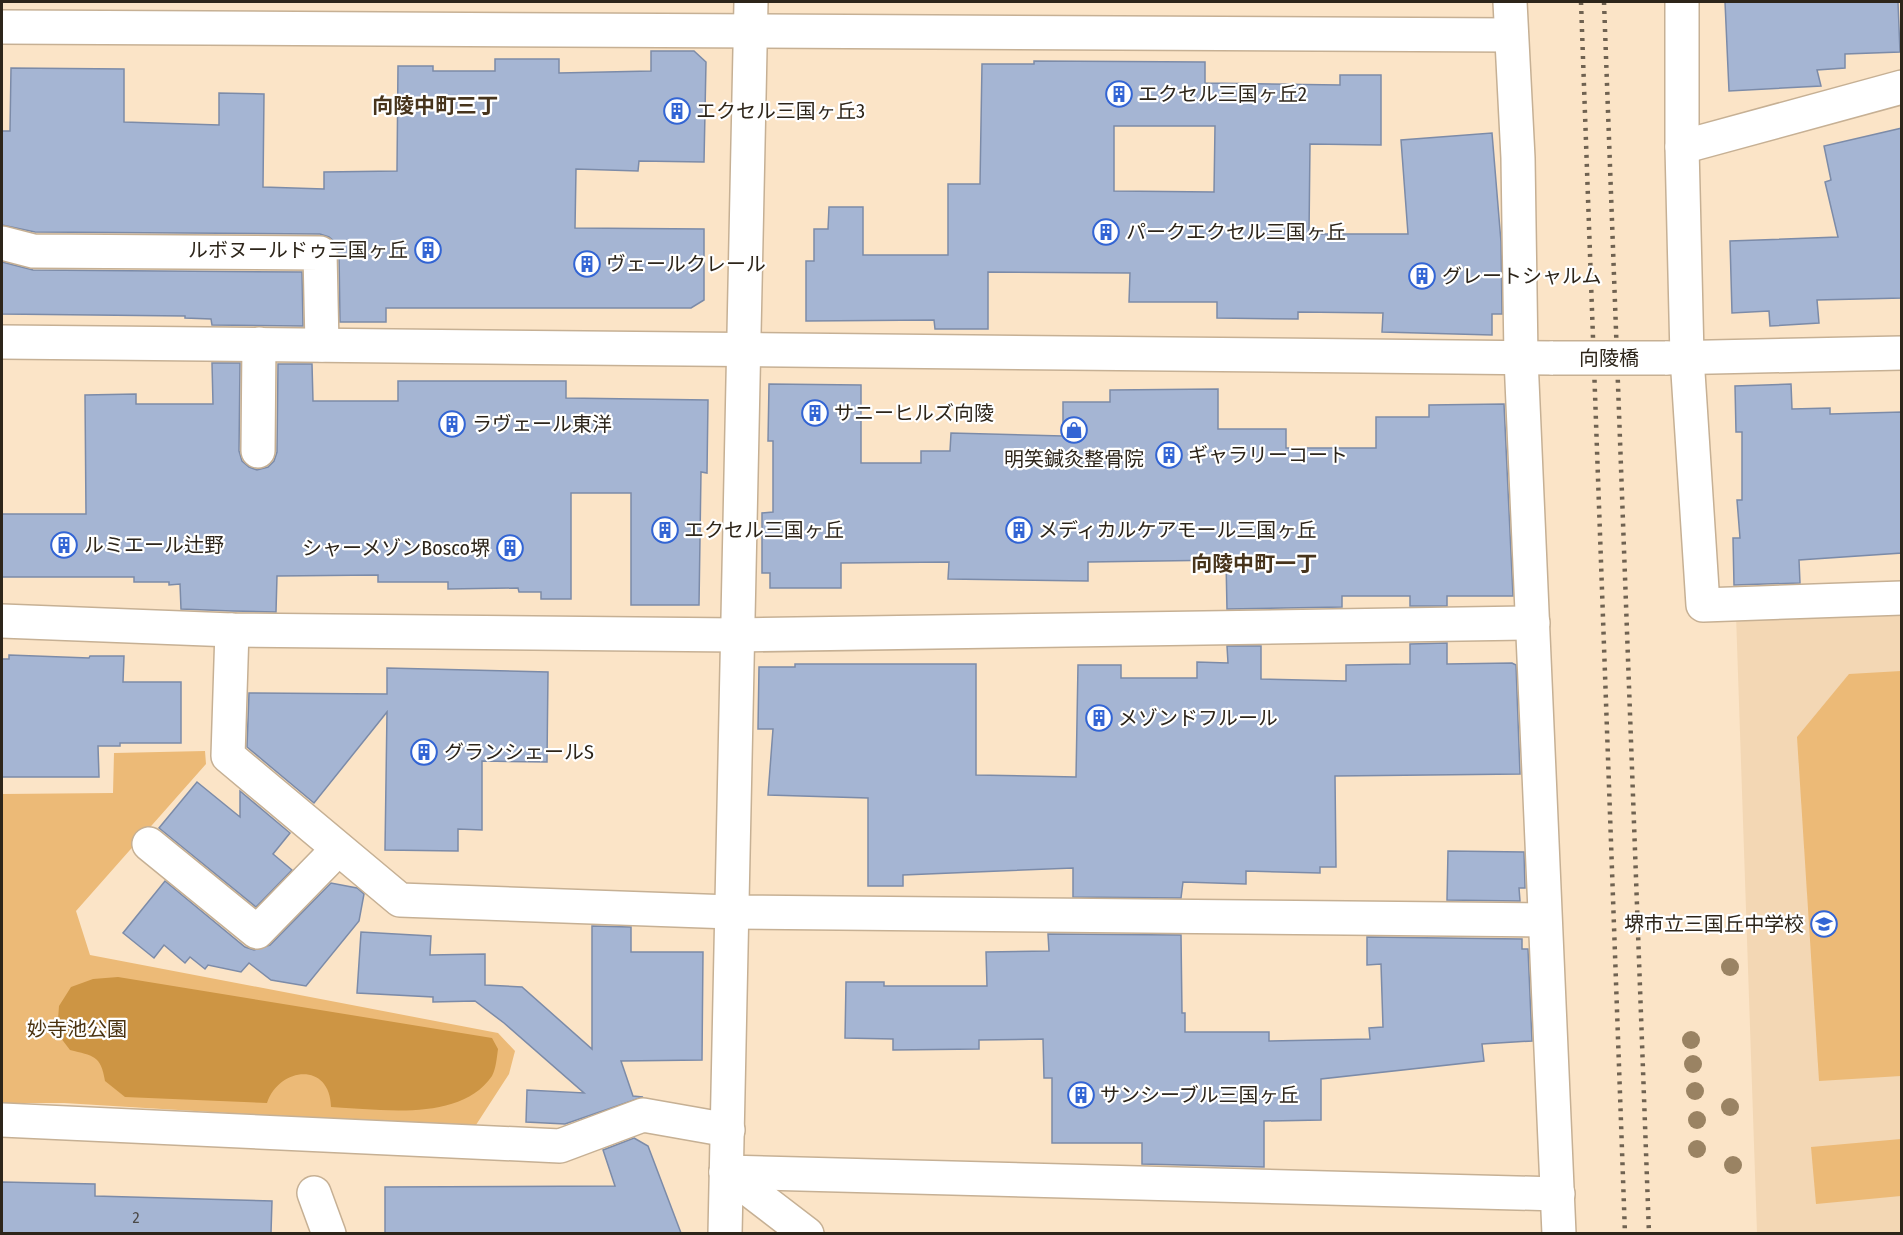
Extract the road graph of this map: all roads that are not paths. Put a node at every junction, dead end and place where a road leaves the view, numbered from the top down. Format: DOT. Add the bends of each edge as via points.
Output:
graph roads {
  1 [pos="1510,2"];
  2 [pos="1682,2"];
  3 [pos="751,15"];
  4 [pos="2,27"];
  5 [pos="1511,35"];
  6 [pos="1902,87"];
  7 [pos="1682,147"];
  8 [pos="2,243"];
  9 [pos="2,342"];
  10 [pos="259,344"];
  11 [pos="322,345"];
  12 [pos="744,349"];
  13 [pos="1902,353"];
  14 [pos="1676,357"];
  15 [pos="1521,358"];
  16 [pos="258,451"];
  17 [pos="1902,598"];
  18 [pos="2,621"];
  19 [pos="1533,623"];
  20 [pos="232,630"];
  21 [pos="737,635"];
  22 [pos="149,844"];
  23 [pos="338,849"];
  24 [pos="731,912"];
  25 [pos="1544,920"];
  26 [pos="2,1120"];
  27 [pos="728,1130"];
  28 [pos="726,1172"];
  29 [pos="314,1193"];
  30 [pos="1558,1194"];
  31 [pos="329,1233"];
  32 [pos="725,1233"];
  33 [pos="807,1233"];
  34 [pos="1559,1233"];
  1 -- 5 [label="street"];
  2 -- 7 [label="street"];
  3 -- 4 [label="street"];
  3 -- 5 [label="street"];
  3 -- 12 [label="street"];
  5 -- 15 [label="street" via="1518,158"];
  6 -- 7 [label="street"];
  7 -- 14 [label="street"];
  8 -- 11 [label="street" via="33,251 320,253"];
  9 -- 10 [label="street, 向陵橋"];
  10 -- 11 [label="street, 向陵橋"];
  10 -- 16 [label="street"];
  11 -- 12 [label="street, 向陵橋"];
  12 -- 15 [label="street, 向陵橋"];
  12 -- 21 [label="street"];
  13 -- 14 [label="street, 向陵橋"];
  14 -- 15 [label="street, 向陵橋, bridge"];
  14 -- 17 [label="street" via="1703,605"];
  15 -- 19 [label="street"];
  18 -- 20 [label="street"];
  19 -- 21 [label="street"];
  19 -- 25 [label="street"];
  20 -- 21 [label="street"];
  20 -- 23 [label="street" via="228,756"];
  21 -- 24 [label="street"];
  22 -- 23 [label="street" via="256,932"];
  23 -- 24 [label="street" via="400,900"];
  24 -- 25 [label="street"];
  24 -- 27 [label="street"];
  25 -- 30 [label="street"];
  26 -- 27 [label="street" via="560,1146 643,1114"];
  27 -- 28 [label="street"];
  28 -- 30 [label="street"];
  28 -- 32 [label="street"];
  28 -- 33 [label="street"];
  29 -- 31 [label="street"];
  30 -- 34 [label="street"];
}
